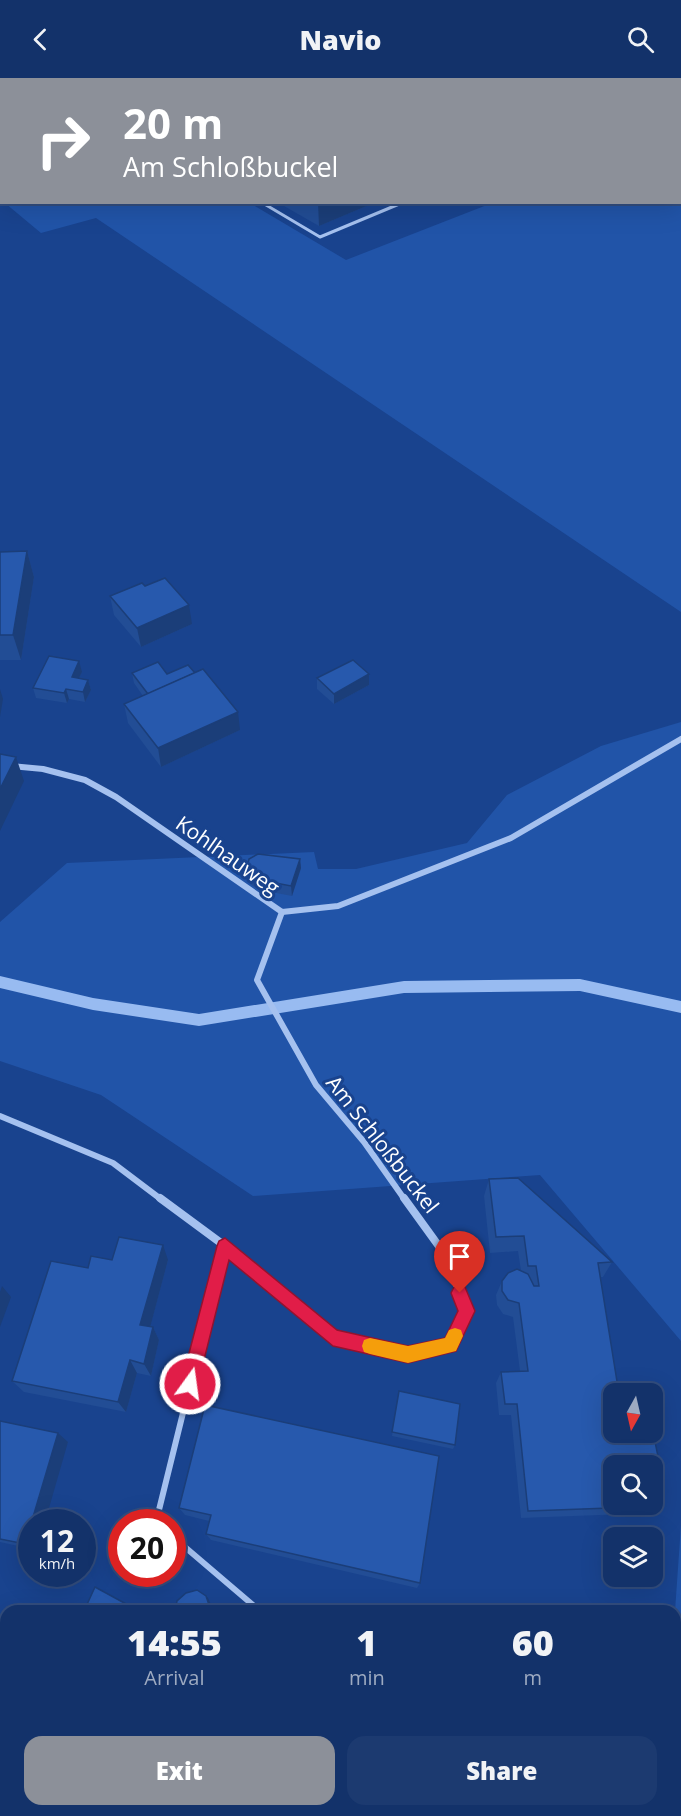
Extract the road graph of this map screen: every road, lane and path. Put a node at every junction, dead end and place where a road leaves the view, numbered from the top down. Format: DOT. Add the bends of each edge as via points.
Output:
graph roads {
  1 [pos="264,204"];
  2 [pos="399,204"];
  3 [pos="681,739"];
  4 [pos="0,765"];
  5 [pos="282,912"];
  6 [pos="0,1116"];
  7 [pos="225,1246"];
  8 [pos="159,1509"];
  9 [pos="186,1548"];
  10 [pos="253,1605"];
  1 -- 2 [label="lane" via="320,237"];
  3 -- 5 [label="street, Kohlhauweg" via="511,838 338,906"];
  4 -- 5 [label="street, Kohlhauweg" via="42,769 85,780 116,797"];
  5 -- 7 [label="street, Am Schloßbuckel" via="257,980 316,1086 364,1142 446,1256 467,1311 451,1345 408,1355 333,1337"];
  6 -- 7 [label="street, Am Schloßbuckel" via="113,1163"];
  7 -- 8 [label="lane"];
  9 -- 10 [label="lane"];
}
